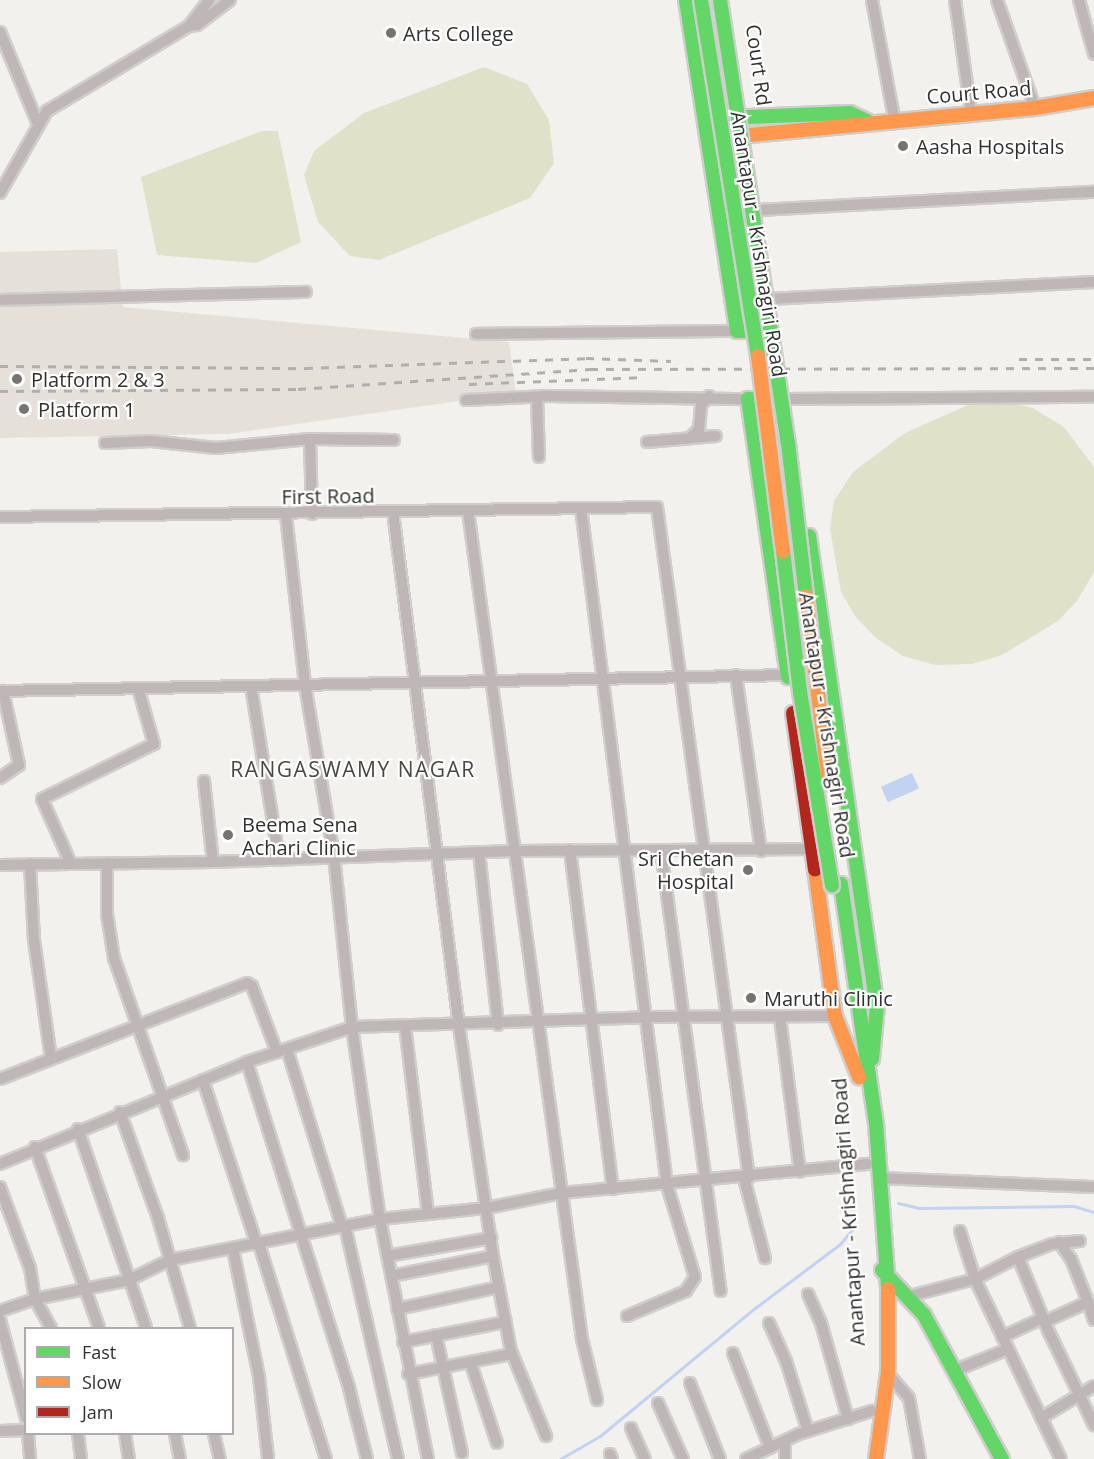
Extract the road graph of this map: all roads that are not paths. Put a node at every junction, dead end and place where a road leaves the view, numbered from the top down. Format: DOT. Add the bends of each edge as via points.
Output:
graph roads {
  1 [pos="209,0"];
  2 [pos="230,0"];
  3 [pos="686,0"];
  4 [pos="701,0"];
  5 [pos="720,0"];
  6 [pos="730,0"];
  7 [pos="872,0"];
  8 [pos="955,0"];
  9 [pos="997,0"];
  10 [pos="1079,0"];
  11 [pos="189,26"];
  12 [pos="0,32"];
  13 [pos="3,50"];
  14 [pos="1094,54"];
  15 [pos="1094,98"];
  16 [pos="1035,108"];
  17 [pos="971,113"];
  18 [pos="747,117"];
  19 [pos="894,118"];
  20 [pos="867,121"];
  21 [pos="38,124"];
  22 [pos="750,135"];
  23 [pos="1094,192"];
  24 [pos="0,193"];
  25 [pos="759,210"];
  26 [pos="1094,282"];
  27 [pos="306,292"];
  28 [pos="769,299"];
  29 [pos="0,300"];
  30 [pos="737,331"];
  31 [pos="476,333"];
  32 [pos="709,396"];
  33 [pos="1094,397"];
  34 [pos="537,398"];
  35 [pos="748,399"];
  36 [pos="787,399"];
  37 [pos="466,400"];
  38 [pos="716,436"];
  39 [pos="690,438"];
  40 [pos="310,439"];
  41 [pos="394,440"];
  42 [pos="647,442"];
  43 [pos="105,443"];
  44 [pos="539,457"];
  45 [pos="581,508"];
  46 [pos="468,511"];
  47 [pos="393,512"];
  48 [pos="312,514"];
  49 [pos="286,515"];
  50 [pos="0,517"];
  51 [pos="736,675"];
  52 [pos="788,675"];
  53 [pos="682,676"];
  54 [pos="600,678"];
  55 [pos="494,681"];
  56 [pos="414,682"];
  57 [pos="305,685"];
  58 [pos="250,686"];
  59 [pos="138,688"];
  60 [pos="1,691"];
  61 [pos="0,778"];
  62 [pos="204,782"];
  63 [pos="813,849"];
  64 [pos="518,850"];
  65 [pos="570,850"];
  66 [pos="627,850"];
  67 [pos="661,850"];
  68 [pos="706,850"];
  69 [pos="760,851"];
  70 [pos="479,852"];
  71 [pos="439,853"];
  72 [pos="334,856"];
  73 [pos="279,859"];
  74 [pos="213,862"];
  75 [pos="107,863"];
  76 [pos="30,864"];
  77 [pos="70,864"];
  78 [pos="0,865"];
  79 [pos="837,884"];
  80 [pos="835,1016"];
  81 [pos="648,1017"];
  82 [pos="685,1018"];
  83 [pos="780,1018"];
  84 [pos="726,1019"];
  85 [pos="592,1020"];
  86 [pos="541,1023"];
  87 [pos="136,1024"];
  88 [pos="498,1025"];
  89 [pos="405,1026"];
  90 [pos="459,1026"];
  91 [pos="352,1027"];
  92 [pos="282,1050"];
  93 [pos="51,1058"];
  94 [pos="247,1062"];
  95 [pos="865,1077"];
  96 [pos="0,1078"];
  97 [pos="203,1080"];
  98 [pos="161,1095"];
  99 [pos="120,1112"];
  100 [pos="78,1129"];
  101 [pos="35,1147"];
  102 [pos="183,1155"];
  103 [pos="0,1164"];
  104 [pos="868,1164"];
  105 [pos="800,1172"];
  106 [pos="746,1178"];
  107 [pos="879,1178"];
  108 [pos="704,1182"];
  109 [pos="667,1185"];
  110 [pos="0,1187"];
  111 [pos="1094,1187"];
  112 [pos="613,1189"];
  113 [pos="561,1193"];
  114 [pos="487,1208"];
  115 [pos="428,1214"];
  116 [pos="380,1219"];
  117 [pos="344,1226"];
  118 [pos="960,1231"];
  119 [pos="299,1235"];
  120 [pos="491,1238"];
  121 [pos="1080,1241"];
  122 [pos="1059,1242"];
  123 [pos="258,1244"];
  124 [pos="233,1249"];
  125 [pos="387,1256"];
  126 [pos="494,1256"];
  127 [pos="1018,1257"];
  128 [pos="765,1258"];
  129 [pos="170,1260"];
  130 [pos="875,1264"];
  131 [pos="887,1275"];
  132 [pos="391,1276"];
  133 [pos="975,1279"];
  134 [pos="129,1280"];
  135 [pos="499,1287"];
  136 [pos="87,1289"];
  137 [pos="721,1291"];
  138 [pos="808,1294"];
  139 [pos="910,1296"];
  140 [pos="35,1299"];
  141 [pos="884,1301"];
  142 [pos="1090,1304"];
  143 [pos="397,1309"];
  144 [pos="0,1311"];
  145 [pos="627,1316"];
  146 [pos="0,1320"];
  147 [pos="1043,1320"];
  148 [pos="1094,1320"];
  149 [pos="506,1322"];
  150 [pos="769,1323"];
  151 [pos="50,1327"];
  152 [pos="98,1327"];
  153 [pos="145,1327"];
  154 [pos="189,1327"];
  155 [pos="436,1335"];
  156 [pos="1002,1337"];
  157 [pos="403,1342"];
  158 [pos="1008,1349"];
  159 [pos="733,1353"];
  160 [pos="512,1354"];
  161 [pos="471,1364"];
  162 [pos="442,1368"];
  163 [pos="956,1370"];
  164 [pos="888,1372"];
  165 [pos="408,1374"];
  166 [pos="690,1383"];
  167 [pos="1094,1386"];
  168 [pos="1079,1396"];
  169 [pos="597,1400"];
  170 [pos="658,1403"];
  171 [pos="24,1410"];
  172 [pos="872,1412"];
  173 [pos="1041,1418"];
  174 [pos="848,1419"];
  175 [pos="1094,1425"];
  176 [pos="631,1428"];
  177 [pos="0,1431"];
  178 [pos="808,1431"];
  179 [pos="24,1432"];
  180 [pos="27,1435"];
  181 [pos="78,1435"];
  182 [pos="125,1435"];
  183 [pos="175,1435"];
  184 [pos="214,1435"];
  185 [pos="546,1436"];
  186 [pos="785,1441"];
  187 [pos="496,1443"];
  188 [pos="770,1448"];
  189 [pos="462,1453"];
  190 [pos="30,1459"];
  191 [pos="81,1459"];
  192 [pos="129,1459"];
  193 [pos="180,1459"];
  194 [pos="220,1459"];
  195 [pos="268,1459"];
  196 [pos="326,1459"];
  197 [pos="367,1459"];
  198 [pos="398,1459"];
  199 [pos="428,1459"];
  200 [pos="645,1459"];
  201 [pos="683,1459"];
  202 [pos="720,1459"];
  203 [pos="746,1459"];
  204 [pos="785,1459"];
  205 [pos="866,1459"];
  206 [pos="876,1459"];
  207 [pos="920,1459"];
  208 [pos="993,1459"];
  209 [pos="1002,1459"];
  210 [pos="1061,1459"];
  1 -- 11 [label="street"];
  2 -- 11 [label="street" via="197,25"];
  3 -- 30 [label="main road"];
  4 -- 79 [label="main road, Anantapur - Krishnagiri Road, bridge" via="762,382 800,692"];
  5 -- 79 [label="main road, bridge" via="788,443"];
  6 -- 18 [label="main road, Court Rd"];
  7 -- 19 [label="street"];
  8 -- 17 [label="street"];
  9 -- 16 [label="street"];
  10 -- 14 [label="street"];
  11 -- 21 [label="street" via="47,111"];
  12 -- 13 [label="street"];
  13 -- 21 [label="street"];
  15 -- 16 [label="main road, Court Road"];
  16 -- 17 [label="main road, Court Road"];
  17 -- 19 [label="main road, Court Road"];
  18 -- 20 [label="main road, Court Road" via="850,113"];
  18 -- 22 [label="main road, Court Rd"];
  19 -- 20 [label="main road, Court Road"];
  20 -- 22 [label="main road, Court Road" via="849,127"];
  21 -- 24 [label="street"];
  22 -- 25 [label="main road, Court Rd"];
  23 -- 25 [label="street"];
  25 -- 28 [label="main road, Court Rd"];
  26 -- 28 [label="street"];
  27 -- 29 [label="street"];
  28 -- 30 [label="main road, Court Rd" via="772,331"];
  30 -- 31 [label="street"];
  32 -- 34 [label="street"];
  32 -- 35 [label="street"];
  32 -- 39 [label="street" via="701,405 699,429"];
  33 -- 36 [label="street"];
  34 -- 37 [label="street"];
  34 -- 44 [label="street"];
  35 -- 36 [label="main road"];
  35 -- 52 [label="main road"];
  36 -- 95 [label="main road" via="827,648 877,1006"];
  38 -- 39 [label="street"];
  39 -- 42 [label="street"];
  40 -- 41 [label="street"];
  40 -- 43 [label="street" via="216,448 163,441"];
  40 -- 48 [label="street"];
  45 -- 46 [label="street, First Road"];
  45 -- 53 [label="street, First Road" via="657,507"];
  45 -- 54 [label="street"];
  46 -- 47 [label="street, First Road"];
  46 -- 55 [label="street"];
  47 -- 48 [label="street, First Road"];
  47 -- 56 [label="street"];
  48 -- 49 [label="street, First Road"];
  49 -- 50 [label="street, First Road"];
  49 -- 57 [label="street"];
  51 -- 52 [label="street"];
  51 -- 53 [label="street"];
  51 -- 69 [label="street"];
  52 -- 63 [label="main road"];
  53 -- 54 [label="street"];
  53 -- 68 [label="street"];
  54 -- 55 [label="street"];
  54 -- 66 [label="street"];
  55 -- 56 [label="street"];
  55 -- 64 [label="street"];
  56 -- 57 [label="street"];
  56 -- 71 [label="street"];
  57 -- 58 [label="street"];
  57 -- 72 [label="street"];
  58 -- 59 [label="street"];
  58 -- 73 [label="street"];
  59 -- 60 [label="street"];
  59 -- 77 [label="street" via="154,744 42,800"];
  60 -- 61 [label="street" via="19,765"];
  62 -- 74 [label="street"];
  63 -- 69 [label="street"];
  63 -- 80 [label="main road"];
  64 -- 65 [label="street"];
  64 -- 70 [label="street"];
  64 -- 86 [label="street"];
  65 -- 66 [label="street"];
  65 -- 85 [label="street"];
  66 -- 67 [label="street"];
  66 -- 81 [label="street"];
  67 -- 68 [label="street"];
  67 -- 82 [label="street"];
  68 -- 69 [label="street"];
  68 -- 84 [label="street"];
  70 -- 71 [label="street"];
  70 -- 88 [label="street"];
  71 -- 72 [label="street"];
  71 -- 90 [label="street"];
  72 -- 73 [label="street"];
  72 -- 91 [label="street"];
  73 -- 74 [label="street"];
  74 -- 75 [label="street"];
  75 -- 77 [label="street"];
  75 -- 87 [label="street" via="110,942"];
  76 -- 77 [label="street"];
  76 -- 78 [label="street"];
  76 -- 93 [label="street" via="34,940"];
  79 -- 95 [label="main road, Anantapur - Krishnagiri Road"];
  80 -- 83 [label="street"];
  80 -- 95 [label="main road"];
  81 -- 82 [label="street"];
  81 -- 85 [label="street"];
  81 -- 109 [label="street"];
  82 -- 84 [label="street"];
  82 -- 108 [label="street"];
  83 -- 84 [label="street"];
  83 -- 105 [label="street"];
  84 -- 106 [label="street"];
  85 -- 86 [label="street"];
  85 -- 112 [label="street"];
  86 -- 88 [label="street"];
  86 -- 113 [label="street"];
  87 -- 92 [label="street" via="250,983"];
  87 -- 93 [label="street"];
  87 -- 98 [label="street"];
  88 -- 90 [label="street"];
  89 -- 90 [label="street"];
  89 -- 91 [label="street"];
  89 -- 115 [label="street"];
  90 -- 114 [label="street"];
  91 -- 92 [label="street"];
  91 -- 116 [label="street"];
  92 -- 94 [label="street"];
  92 -- 117 [label="street"];
  93 -- 96 [label="street"];
  94 -- 97 [label="street"];
  94 -- 119 [label="street"];
  95 -- 104 [label="main road, Anantapur - Krishnagiri Road"];
  95 -- 107 [label="main road, Anantapur - Krishnagiri Road"];
  97 -- 98 [label="street"];
  97 -- 123 [label="street"];
  98 -- 99 [label="street"];
  98 -- 102 [label="street"];
  99 -- 100 [label="street"];
  99 -- 129 [label="street"];
  100 -- 101 [label="street"];
  100 -- 134 [label="street"];
  101 -- 103 [label="street"];
  101 -- 136 [label="street"];
  104 -- 105 [label="street"];
  104 -- 130 [label="main road, Anantapur - Krishnagiri Road"];
  105 -- 106 [label="street"];
  106 -- 108 [label="street"];
  106 -- 128 [label="street"];
  107 -- 111 [label="street"];
  107 -- 131 [label="main road, Anantapur - Krishnagiri Road"];
  108 -- 109 [label="street"];
  108 -- 137 [label="street"];
  109 -- 112 [label="street"];
  109 -- 145 [label="street" via="695,1277 686,1291"];
  110 -- 140 [label="street" via="30,1268"];
  112 -- 113 [label="street"];
  113 -- 114 [label="street"];
  113 -- 169 [label="street" via="582,1339"];
  114 -- 115 [label="street"];
  114 -- 120 [label="street"];
  115 -- 116 [label="street"];
  116 -- 117 [label="street"];
  116 -- 125 [label="street"];
  117 -- 119 [label="street"];
  117 -- 198 [label="street"];
  118 -- 133 [label="street"];
  119 -- 123 [label="street"];
  119 -- 197 [label="street"];
  120 -- 125 [label="street"];
  120 -- 126 [label="street"];
  121 -- 122 [label="street"];
  122 -- 127 [label="street"];
  122 -- 142 [label="street" via="1071,1259"];
  123 -- 124 [label="street"];
  123 -- 196 [label="street"];
  124 -- 129 [label="street"];
  124 -- 195 [label="street" via="259,1377"];
  125 -- 132 [label="street"];
  126 -- 132 [label="street"];
  126 -- 135 [label="street"];
  127 -- 133 [label="street"];
  127 -- 147 [label="street"];
  129 -- 134 [label="street"];
  129 -- 154 [label="street"];
  130 -- 131 [label="main road"];
  130 -- 141 [label="main road, Anantapur - Krishnagiri Road"];
  131 -- 139 [label="main road"];
  131 -- 141 [label="main road, Anantapur - Krishnagiri Road"];
  132 -- 143 [label="street"];
  133 -- 139 [label="street"];
  133 -- 156 [label="street"];
  134 -- 136 [label="street"];
  134 -- 153 [label="street"];
  135 -- 143 [label="street"];
  135 -- 149 [label="street"];
  136 -- 140 [label="street"];
  136 -- 152 [label="street"];
  138 -- 174 [label="street" via="821,1323"];
  139 -- 163 [label="main road"];
  140 -- 144 [label="street"];
  140 -- 151 [label="street"];
  141 -- 164 [label="main road, Anantapur - Krishnagiri Road"];
  141 -- 172 [label="main road, Anantapur - Krishnagiri Road"];
  141 -- 208 [label="main road" via="904,1306 915,1317"];
  142 -- 147 [label="street"];
  142 -- 148 [label="street"];
  143 -- 157 [label="street"];
  146 -- 171 [label="street"];
  147 -- 156 [label="street"];
  147 -- 168 [label="street"];
  149 -- 155 [label="street"];
  149 -- 160 [label="street"];
  150 -- 178 [label="street" via="786,1361"];
  155 -- 157 [label="street"];
  155 -- 162 [label="street"];
  156 -- 158 [label="street"];
  157 -- 165 [label="street"];
  158 -- 163 [label="street"];
  158 -- 173 [label="street"];
  159 -- 188 [label="street"];
  160 -- 161 [label="street"];
  160 -- 185 [label="street"];
  161 -- 162 [label="street"];
  161 -- 187 [label="street"];
  162 -- 165 [label="street"];
  162 -- 189 [label="street"];
  163 -- 209 [label="main road"];
  164 -- 206 [label="main road, Anantapur - Krishnagiri Road"];
  164 -- 207 [label="street" via="909,1398"];
  165 -- 199 [label="street"];
  166 -- 202 [label="street"];
  167 -- 168 [label="street"];
  168 -- 173 [label="street"];
  168 -- 175 [label="street"];
  170 -- 201 [label="street"];
  172 -- 174 [label="street"];
  172 -- 205 [label="main road, Anantapur - Krishnagiri Road"];
  173 -- 210 [label="street"];
  174 -- 178 [label="street"];
  176 -- 200 [label="street"];
  177 -- 179 [label="street"];
  178 -- 186 [label="street"];
  180 -- 190 [label="street"];
  181 -- 191 [label="street"];
  182 -- 192 [label="street"];
  183 -- 193 [label="street"];
  184 -- 194 [label="street"];
  186 -- 188 [label="street"];
  186 -- 204 [label="street"];
  188 -- 203 [label="street"];
}
